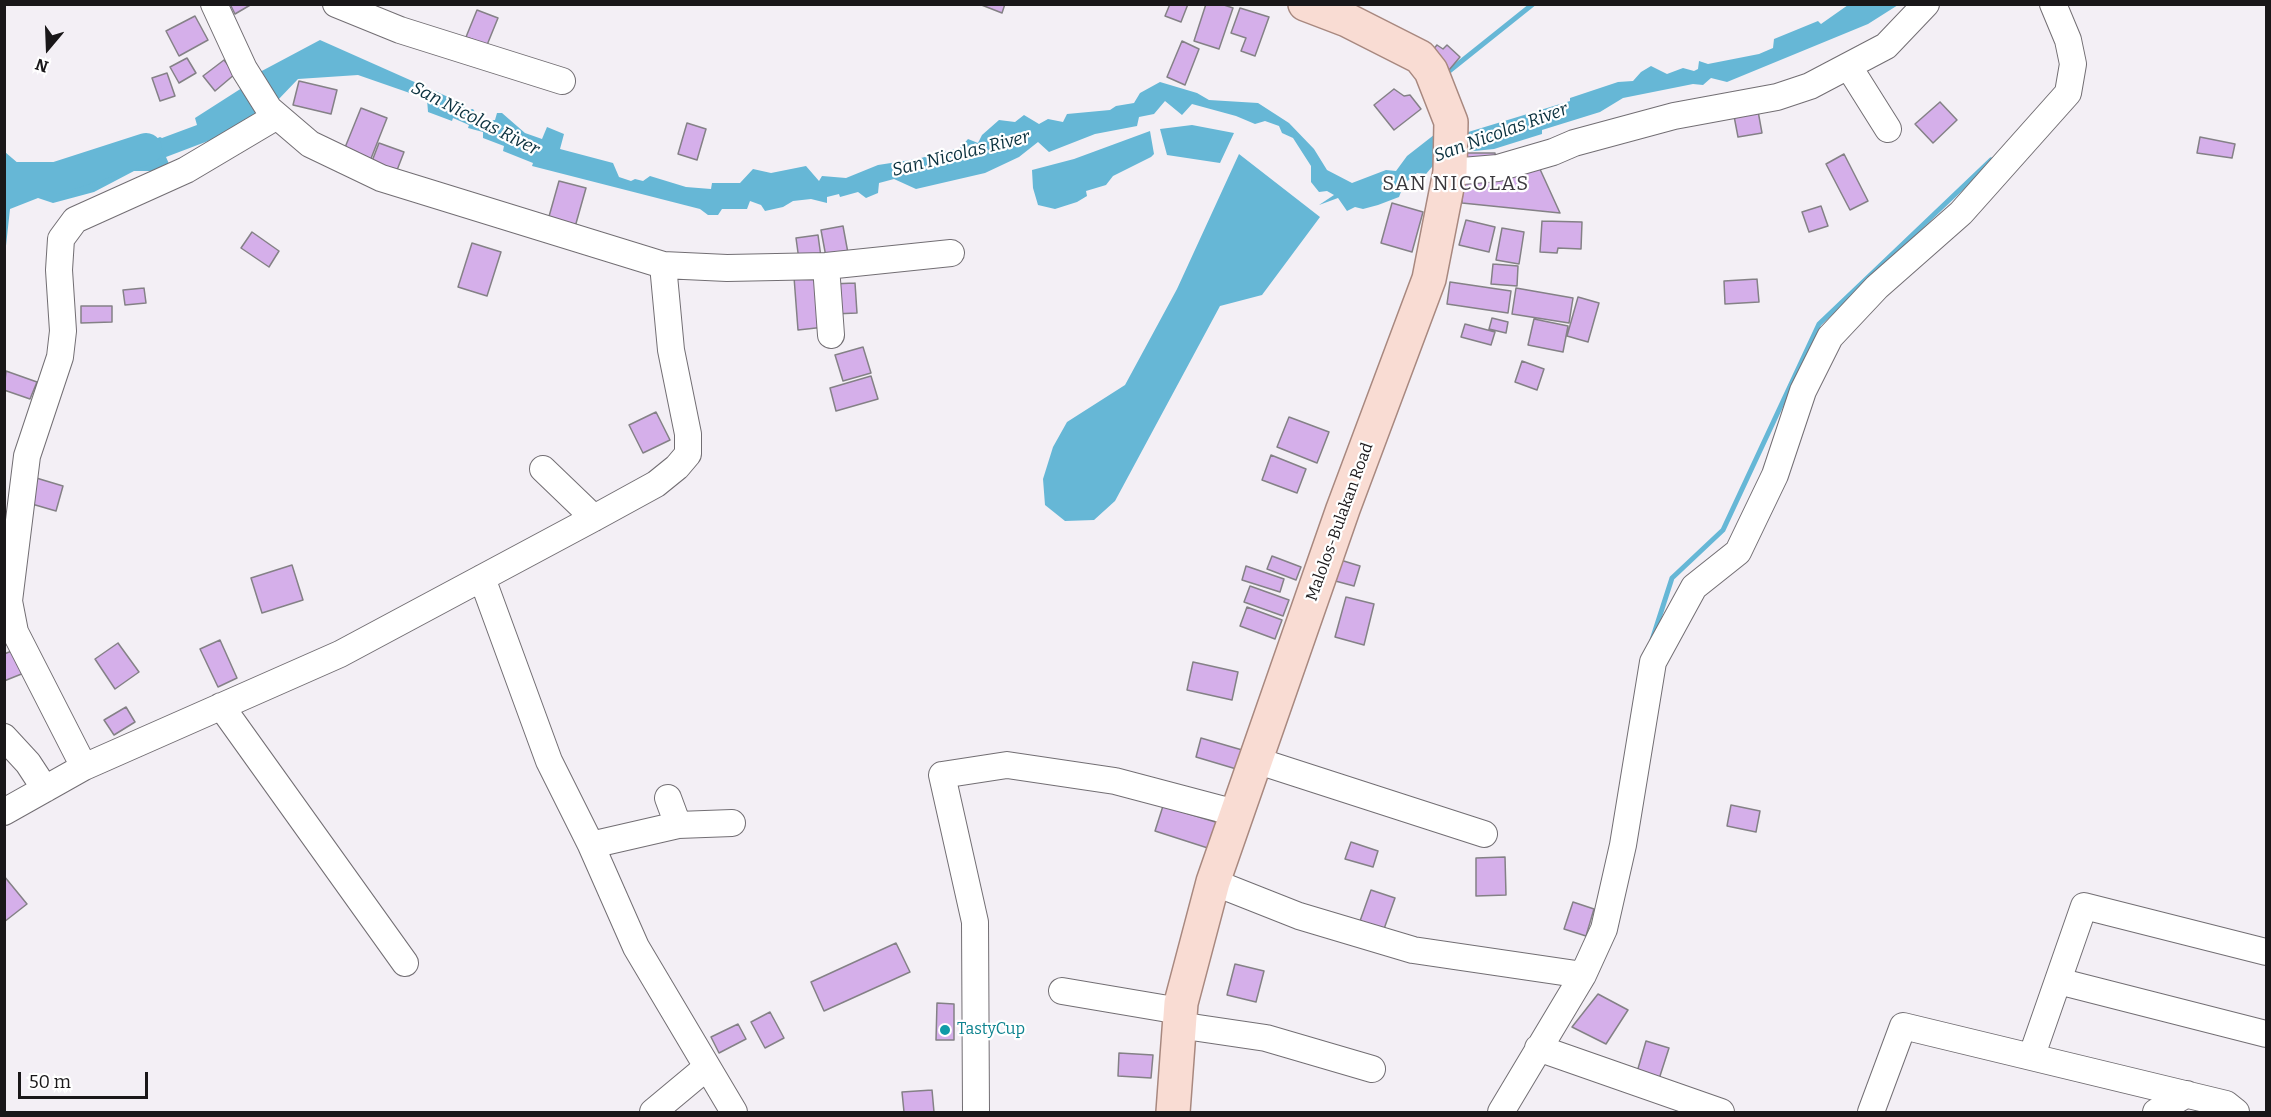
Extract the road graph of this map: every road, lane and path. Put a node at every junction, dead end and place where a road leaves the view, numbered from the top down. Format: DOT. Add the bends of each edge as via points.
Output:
graph roads {
  1 [pos="214,4"];
  2 [pos="336,4"];
  3 [pos="1305,4"];
  4 [pos="1926,4"];
  5 [pos="2053,4"];
  6 [pos="1350,12"];
  7 [pos="1849,67"];
  8 [pos="562,81"];
  9 [pos="273,112"];
  10 [pos="1888,129"];
  11 [pos="1451,166"];
  12 [pos="951,253"];
  13 [pos="663,265"];
  14 [pos="826,266"];
  15 [pos="831,335"];
  16 [pos="543,469"];
  17 [pos="594,518"];
  18 [pos="482,578"];
  19 [pos="221,706"];
  20 [pos="4,737"];
  21 [pos="1255,760"];
  22 [pos="84,767"];
  23 [pos="45,789"];
  24 [pos="668,798"];
  25 [pos="4,812"];
  26 [pos="1236,813"];
  27 [pos="732,823"];
  28 [pos="678,825"];
  29 [pos="1484,834"];
  30 [pos="591,845"];
  31 [pos="1213,882"];
  32 [pos="2266,952"];
  33 [pos="405,963"];
  34 [pos="1583,975"];
  35 [pos="2058,981"];
  36 [pos="1062,991"];
  37 [pos="1179,1018"];
  38 [pos="2266,1034"];
  39 [pos="1538,1048"];
  40 [pos="2032,1055"];
  41 [pos="707,1067"];
  42 [pos="1372,1069"];
  43 [pos="2187,1094"];
  44 [pos="653,1113"];
  45 [pos="734,1113"];
  46 [pos="976,1113"];
  47 [pos="1173,1113"];
  48 [pos="1501,1113"];
  49 [pos="1721,1113"];
  50 [pos="1871,1113"];
  51 [pos="2156,1113"];
  52 [pos="2235,1113"];
  1 -- 9 [label="street" via="244,69"];
  2 -- 8 [label="street" via="400,30"];
  3 -- 6 [label="main road, Malolos-Bulakan Road"];
  4 -- 7 [label="street" via="1886,46"];
  5 -- 34 [label="street" via="2073,64 2068,93 1961,213 1877,287 1830,337 1803,391 1775,475 1738,552 1694,587 1653,662 1623,845 1604,929"];
  6 -- 11 [label="main road, Malolos-Bulakan Road" via="1420,57 1431,70 1451,122"];
  7 -- 10 [label="street"];
  7 -- 11 [label="street" via="1777,98 1663,119 1498,168"];
  9 -- 13 [label="street" via="310,144 381,178"];
  9 -- 22 [label="street" via="186,170 75,220 61,239 60,357 27,456 9,601 15,632"];
  11 -- 21 [label="main road, Malolos-Bulakan Road" via="1429,279"];
  12 -- 14 [label="street"];
  13 -- 14 [label="street"];
  13 -- 17 [label="street" via="671,350 688,434 688,454 656,484"];
  14 -- 15 [label="street"];
  16 -- 17 [label="street"];
  17 -- 18 [label="street"];
  18 -- 19 [label="street" via="340,654"];
  18 -- 30 [label="street" via="549,761"];
  19 -- 22 [label="street"];
  19 -- 33 [label="street"];
  20 -- 23 [label="street"];
  21 -- 26 [label="main road, Malolos-Bulakan Road"];
  21 -- 29 [label="street"];
  22 -- 23 [label="street"];
  23 -- 25 [label="street"];
  24 -- 28 [label="street"];
  26 -- 31 [label="main road, Malolos-Bulakan Road"];
  26 -- 46 [label="street" via="1115,781 1007,765 942,775 975,922"];
  27 -- 28 [label="street"];
  28 -- 30 [label="street"];
  30 -- 41 [label="street" via="636,947"];
  31 -- 34 [label="street" via="1299,916 1413,950"];
  31 -- 37 [label="main road, Malolos-Bulakan Road"];
  32 -- 35 [label="street" via="2084,906"];
  34 -- 39 [label="street"];
  35 -- 38 [label="street"];
  35 -- 40 [label="street"];
  36 -- 37 [label="street"];
  37 -- 42 [label="street"];
  37 -- 47 [label="main road, Malolos-Bulakan Road"];
  39 -- 48 [label="street"];
  39 -- 49 [label="street"];
  40 -- 43 [label="street"];
  40 -- 50 [label="street" via="1903,1026"];
  41 -- 44 [label="street"];
  41 -- 45 [label="street"];
  43 -- 51 [label="street"];
  43 -- 52 [label="street" via="2226,1104"];
}
